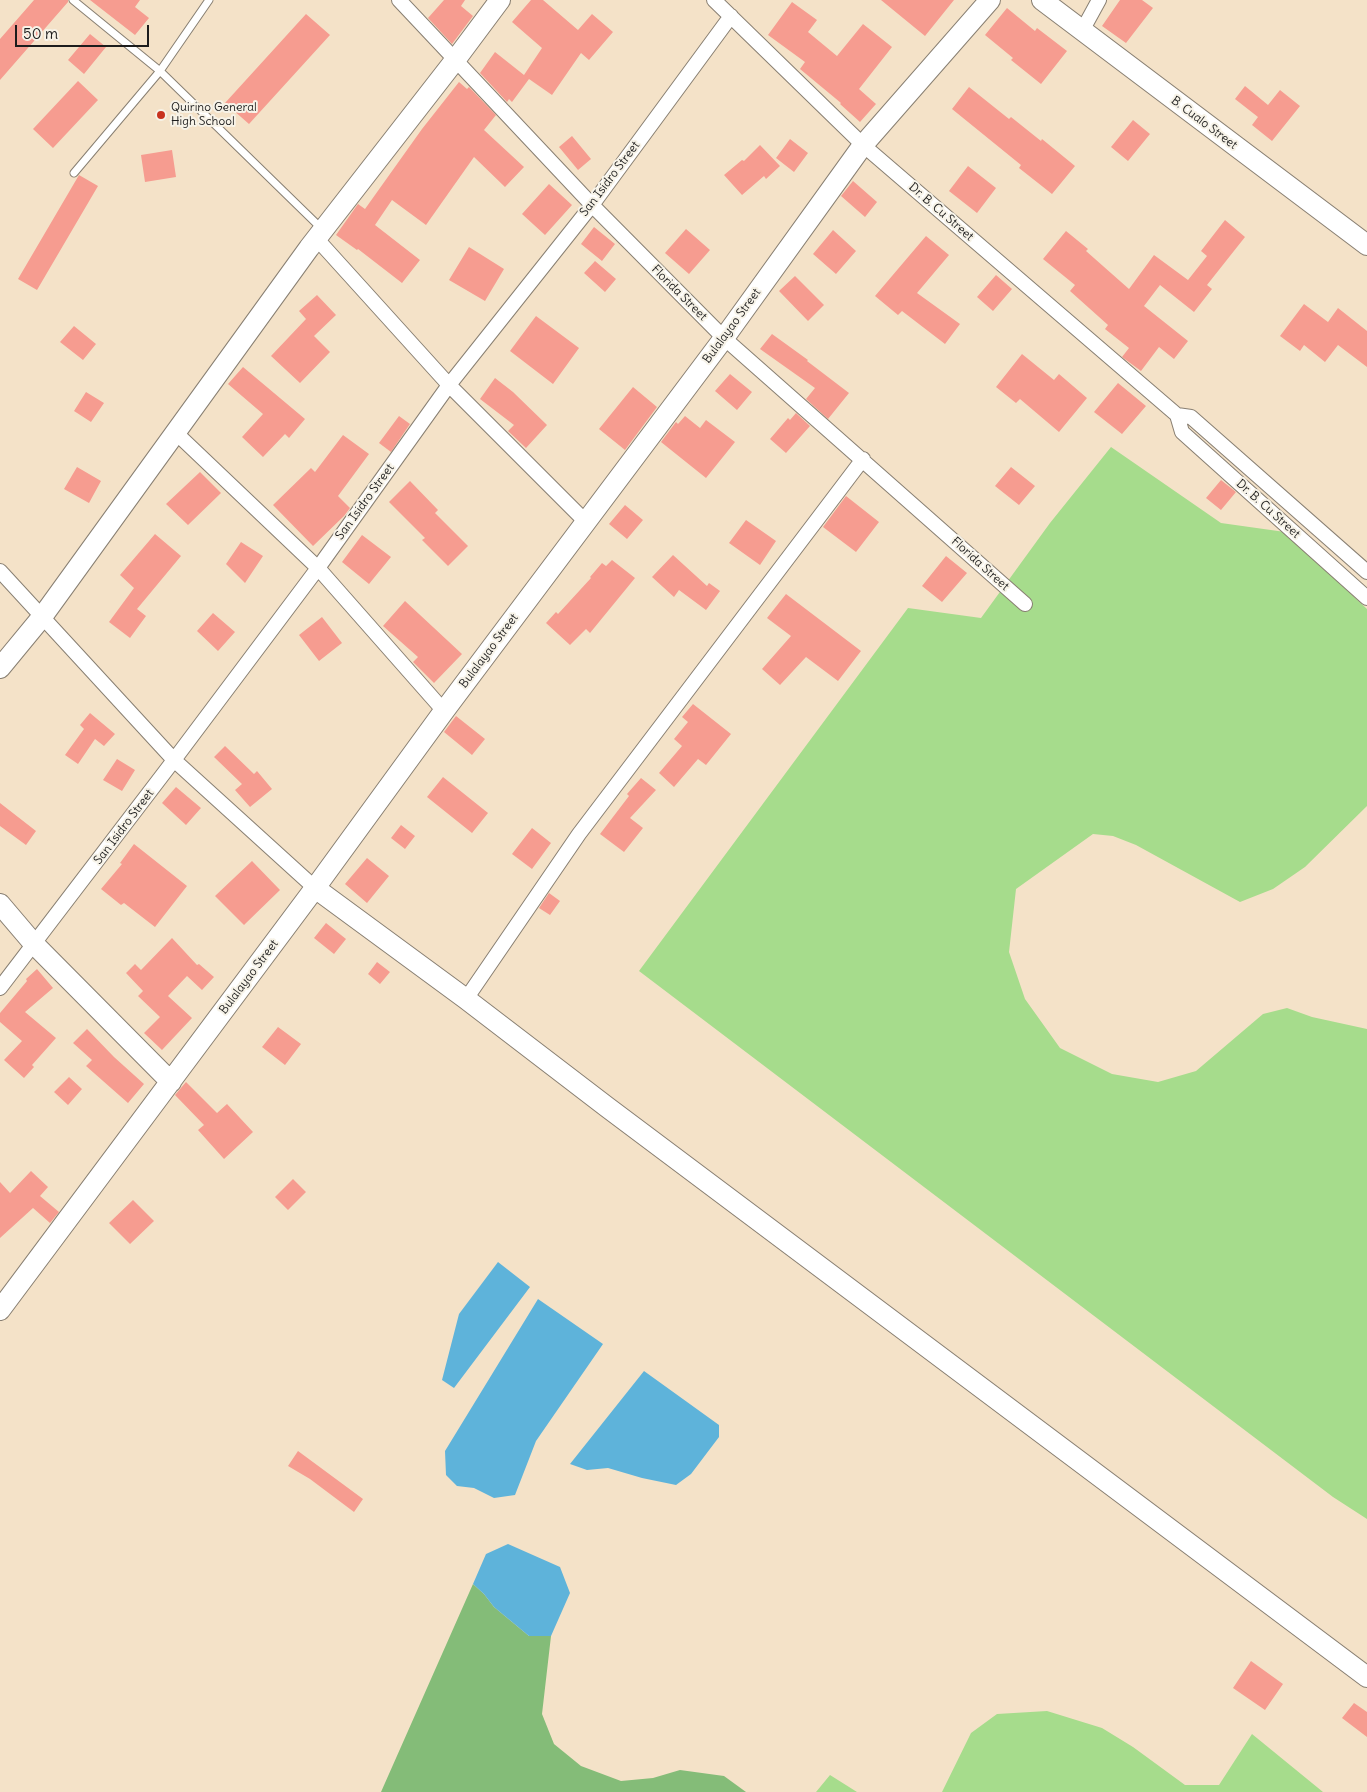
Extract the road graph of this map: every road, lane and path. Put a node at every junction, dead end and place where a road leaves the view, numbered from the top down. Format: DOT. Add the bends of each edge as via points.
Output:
graph roads {
  1 [pos="73,0"];
  2 [pos="209,0"];
  3 [pos="399,0"];
  4 [pos="500,0"];
  5 [pos="714,0"];
  6 [pos="990,0"];
  7 [pos="1042,0"];
  8 [pos="1099,0"];
  9 [pos="731,16"];
  10 [pos="1082,31"];
  11 [pos="456,59"];
  12 [pos="160,71"];
  13 [pos="863,145"];
  14 [pos="74,173"];
  15 [pos="592,205"];
  16 [pos="319,234"];
  17 [pos="1367,245"];
  18 [pos="724,338"];
  19 [pos="449,385"];
  20 [pos="1177,415"];
  21 [pos="175,432"];
  22 [pos="863,459"];
  23 [pos="586,522"];
  24 [pos="318,568"];
  25 [pos="0,572"];
  26 [pos="1367,572"];
  27 [pos="1367,598"];
  28 [pos="1025,604"];
  29 [pos="42,617"];
  30 [pos="0,668"];
  31 [pos="444,711"];
  32 [pos="174,760"];
  33 [pos="315,888"];
  34 [pos="0,904"];
  35 [pos="34,944"];
  36 [pos="0,988"];
  37 [pos="466,999"];
  38 [pos="171,1082"];
  39 [pos="0,1310"];
  40 [pos="1367,1677"];
  1 -- 12 [label="lane"];
  2 -- 12 [label="lane"];
  3 -- 11 [label="street, Florida Street"];
  4 -- 11 [label="street"];
  5 -- 9 [label="street, Dr. B. Cu Street"];
  6 -- 13 [label="street, Bulalayao Street"];
  7 -- 10 [label="street, B. Cualo Street"];
  8 -- 10 [label="street"];
  9 -- 13 [label="street, Dr. B. Cu Street"];
  9 -- 15 [label="street, San Isidro Street"];
  10 -- 17 [label="street, B. Cualo Street"];
  11 -- 15 [label="street, Florida Street"];
  11 -- 16 [label="street"];
  12 -- 14 [label="lane"];
  12 -- 16 [label="lane"];
  13 -- 18 [label="street, Bulalayao Street"];
  13 -- 20 [label="street, Dr. B. Cu Street"];
  15 -- 18 [label="street, Florida Street"];
  15 -- 19 [label="street, San Isidro Street"];
  16 -- 19 [label="street"];
  16 -- 21 [label="street"];
  18 -- 22 [label="street, Florida Street"];
  18 -- 23 [label="street, Bulalayao Street"];
  19 -- 23 [label="street"];
  19 -- 24 [label="street, San Isidro Street"];
  20 -- 26 [label="street, Dr. B. Cu Street" via="1191,417"];
  20 -- 27 [label="street, Dr. B. Cu Street" via="1182,432"];
  21 -- 24 [label="street"];
  21 -- 29 [label="street"];
  22 -- 28 [label="street, Florida Street"];
  22 -- 37 [label="street" via="579,834"];
  23 -- 31 [label="street, Bulalayao Street"];
  24 -- 31 [label="street"];
  24 -- 32 [label="street, San Isidro Street"];
  25 -- 29 [label="street"];
  29 -- 30 [label="street"];
  29 -- 32 [label="street"];
  31 -- 33 [label="street, Bulalayao Street"];
  32 -- 33 [label="street"];
  32 -- 35 [label="street, San Isidro Street"];
  33 -- 37 [label="street"];
  33 -- 38 [label="street, Bulalayao Street"];
  34 -- 35 [label="street"];
  35 -- 36 [label="street, San Isidro Street"];
  35 -- 38 [label="street"];
  37 -- 40 [label="street"];
  38 -- 39 [label="street, Bulalayao Street"];
}
